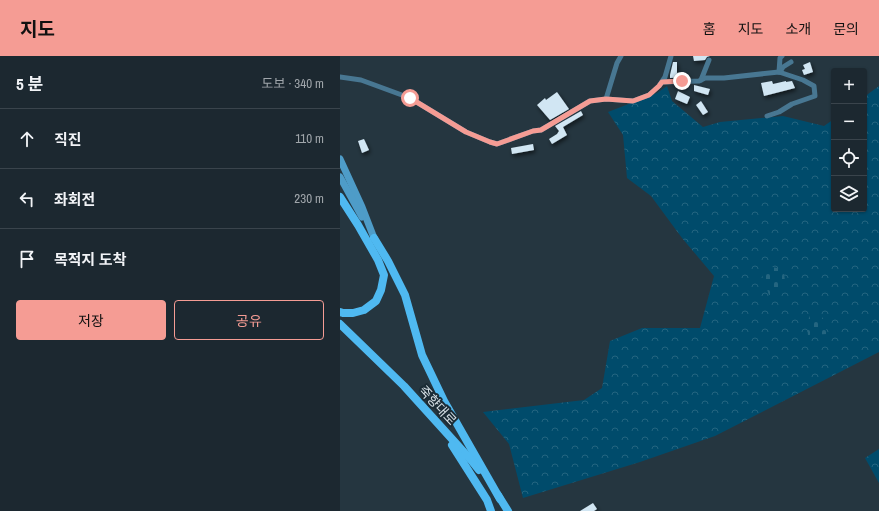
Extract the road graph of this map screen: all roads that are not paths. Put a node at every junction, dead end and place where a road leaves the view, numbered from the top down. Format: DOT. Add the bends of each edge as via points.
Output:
graph roads {
  1 [pos="620,56"];
  2 [pos="671,56"];
  3 [pos="782,56"];
  4 [pos="709,60"];
  5 [pos="791,62"];
  6 [pos="779,72"];
  7 [pos="340,77"];
  8 [pos="700,80"];
  9 [pos="662,82"];
  10 [pos="606,99"];
  11 [pos="767,116"];
  12 [pos="340,158"];
  13 [pos="340,177"];
  14 [pos="340,197"];
  15 [pos="374,238"];
  16 [pos="340,312"];
  17 [pos="340,324"];
  18 [pos="437,422"];
  19 [pos="500,499"];
  20 [pos="491,511"];
  21 [pos="508,511"];
  1 -- 10 [label="street"];
  2 -- 9 [label="street" via="666,77"];
  3 -- 6 [label="street"];
  4 -- 8 [label="street"];
  5 -- 6 [label="street"];
  6 -- 8 [label="street"];
  6 -- 11 [label="street" via="814,86 815,96"];
  7 -- 10 [label="street" via="361,80 410,98 466,132 497,144 541,130 590,101"];
  8 -- 9 [label="street"];
  9 -- 10 [label="street" via="649,95 633,101"];
  12 -- 15 [label="main road"];
  13 -- 15 [label="main road"];
  14 -- 16 [label="main road" via="378,260 384,275 382,290 376,301 364,310 353,313"];
  15 -- 19 [label="main road" via="404,296 422,355 444,401"];
  17 -- 18 [label="main road, 죽향대로"];
  18 -- 19 [label="main road, 죽향대로" via="471,460"];
  18 -- 20 [label="main road" via="475,480"];
  19 -- 21 [label="main road, 죽향대로"];
}
